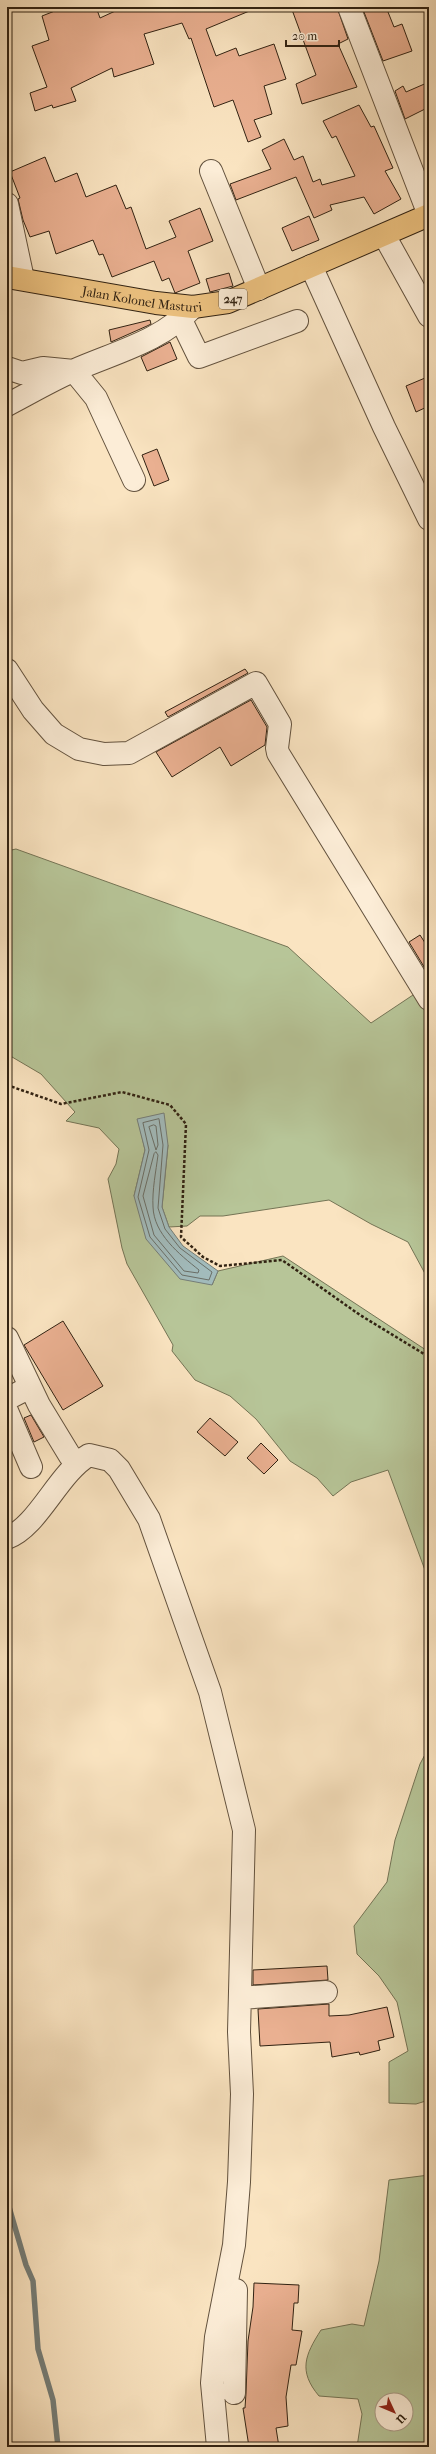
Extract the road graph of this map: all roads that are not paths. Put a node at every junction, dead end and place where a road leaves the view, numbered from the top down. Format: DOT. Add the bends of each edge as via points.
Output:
graph roads {
  1 [pos="349,7"];
  2 [pos="211,171"];
  3 [pos="7,204"];
  4 [pos="429,215"];
  5 [pos="384,235"];
  6 [pos="11,241"];
  7 [pos="311,266"];
  8 [pos="15,278"];
  9 [pos="259,289"];
  10 [pos="187,313"];
  11 [pos="429,316"];
  12 [pos="297,321"];
  13 [pos="7,368"];
  14 [pos="74,371"];
  15 [pos="7,404"];
  16 [pos="134,480"];
  17 [pos="429,519"];
  18 [pos="7,670"];
  19 [pos="429,999"];
  20 [pos="7,1338"];
  21 [pos="30,1387"];
  22 [pos="7,1399"];
  23 [pos="7,1411"];
  24 [pos="78,1461"];
  25 [pos="31,1467"];
  26 [pos="7,1538"];
  27 [pos="326,1992"];
  28 [pos="240,1998"];
  29 [pos="234,2245"];
  30 [pos="234,2392"];
  31 [pos="218,2447"];
  1 -- 4 [label="street"];
  2 -- 9 [label="street"];
  3 -- 6 [label="street"];
  4 -- 5 [label="main road, Jalan Kolonel Masturi / 247"];
  5 -- 7 [label="main road, Jalan Kolonel Masturi / 247"];
  5 -- 11 [label="street"];
  6 -- 8 [label="street"];
  7 -- 9 [label="main road, Jalan Kolonel Masturi / 247"];
  7 -- 17 [label="street"];
  8 -- 10 [label="main road, Jalan Kolonel Masturi / 247" via="141,301"];
  9 -- 10 [label="main road, Jalan Kolonel Masturi / 247" via="228,302"];
  10 -- 12 [label="street" via="199,357"];
  10 -- 14 [label="street" via="156,336"];
  13 -- 14 [label="street" via="22,373 44,368"];
  14 -- 15 [label="street"];
  14 -- 16 [label="street" via="96,398"];
  18 -- 19 [label="street" via="33,710 54,734 79,749 104,754 129,753 256,683 280,724 278,753"];
  20 -- 21 [label="street"];
  21 -- 22 [label="street"];
  21 -- 24 [label="street" via="70,1456"];
  23 -- 25 [label="street"];
  24 -- 26 [label="street" via="29,1521 14,1536"];
  24 -- 28 [label="street" via="89,1455 110,1460 119,1469 149,1519 210,1692 244,1830"];
  27 -- 28 [label="street"];
  28 -- 29 [label="street" via="242,2094"];
  29 -- 30 [label="street" via="238,2272"];
  29 -- 31 [label="street" via="216,2337 212,2383"];
}
